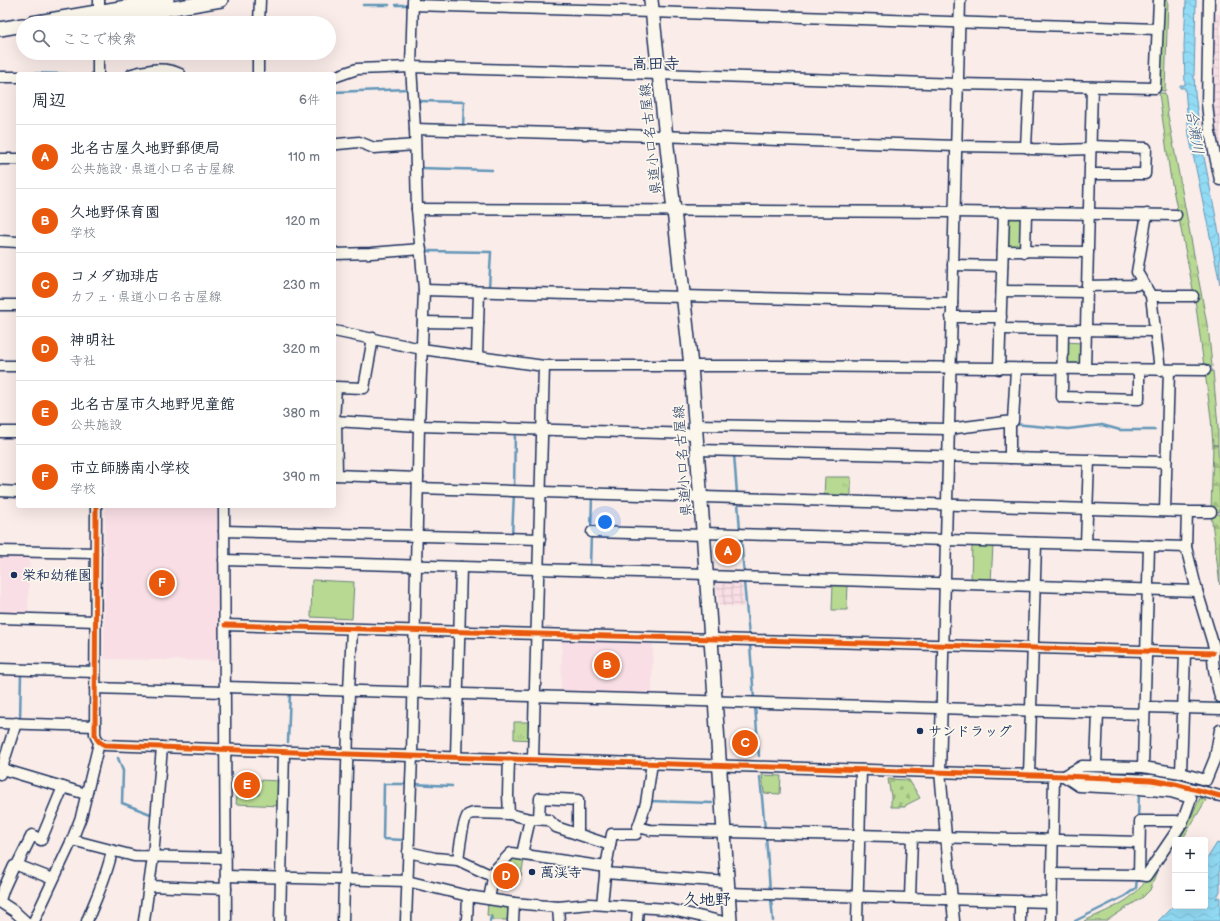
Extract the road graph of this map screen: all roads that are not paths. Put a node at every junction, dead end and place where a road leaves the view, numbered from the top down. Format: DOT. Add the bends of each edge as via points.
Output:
graph roads {
  1 [pos="167,0"];
  2 [pos="221,0"];
  3 [pos="260,0"];
  4 [pos="960,0"];
  5 [pos="1159,0"];
  6 [pos="1209,0"];
  7 [pos="413,3"];
  8 [pos="652,6"];
  9 [pos="99,14"];
  10 [pos="84,16"];
  11 [pos="259,16"];
  12 [pos="959,22"];
  13 [pos="16,26"];
  14 [pos="0,29"];
  15 [pos="1157,29"];
  16 [pos="16,35"];
  17 [pos="0,38"];
  18 [pos="98,60"];
  19 [pos="258,60"];
  20 [pos="411,67"];
  21 [pos="98,72"];
  22 [pos="140,72"];
  23 [pos="175,72"];
  24 [pos="258,72"];
  25 [pos="659,74"];
  26 [pos="336,76"];
  27 [pos="0,77"];
  28 [pos="16,77"];
  29 [pos="958,84"];
  30 [pos="1029,86"];
  31 [pos="1092,87"];
  32 [pos="415,129"];
  33 [pos="666,136"];
  34 [pos="336,145"];
  35 [pos="415,145"];
  36 [pos="956,146"];
  37 [pos="1026,147"];
  38 [pos="1091,147"];
  39 [pos="0,159"];
  40 [pos="16,159"];
  41 [pos="1090,174"];
  42 [pos="1220,180"];
  43 [pos="417,209"];
  44 [pos="674,210"];
  45 [pos="954,212"];
  46 [pos="1004,212"];
  47 [pos="1026,213"];
  48 [pos="1089,213"];
  49 [pos="1147,214"];
  50 [pos="1176,215"];
  51 [pos="0,241"];
  52 [pos="16,242"];
  53 [pos="421,249"];
  54 [pos="1003,251"];
  55 [pos="1025,252"];
  56 [pos="1088,252"];
  57 [pos="336,254"];
  58 [pos="953,265"];
  59 [pos="1002,266"];
  60 [pos="1142,281"];
  61 [pos="1087,289"];
  62 [pos="424,290"];
  63 [pos="1002,291"];
  64 [pos="479,292"];
  65 [pos="683,296"];
  66 [pos="1151,296"];
  67 [pos="1193,296"];
  68 [pos="952,303"];
  69 [pos="0,305"];
  70 [pos="16,305"];
  71 [pos="951,317"];
  72 [pos="1001,317"];
  73 [pos="423,322"];
  74 [pos="478,323"];
  75 [pos="1000,329"];
  76 [pos="1063,330"];
  77 [pos="1086,330"];
  78 [pos="336,331"];
  79 [pos="1155,331"];
  80 [pos="373,338"];
  81 [pos="422,349"];
  82 [pos="477,357"];
  83 [pos="0,366"];
  84 [pos="16,366"];
  85 [pos="544,366"];
  86 [pos="691,366"];
  87 [pos="950,368"];
  88 [pos="999,369"];
  89 [pos="1016,369"];
  90 [pos="1063,369"];
  91 [pos="1085,369"];
  92 [pos="1139,370"];
  93 [pos="1164,370"];
  94 [pos="1205,370"];
  95 [pos="336,387"];
  96 [pos="336,421"];
  97 [pos="419,426"];
  98 [pos="1010,426"];
  99 [pos="948,429"];
  100 [pos="542,430"];
  101 [pos="696,430"];
  102 [pos="0,432"];
  103 [pos="16,432"];
  104 [pos="698,450"];
  105 [pos="948,456"];
  106 [pos="1010,458"];
  107 [pos="1089,460"];
  108 [pos="1166,462"];
  109 [pos="336,475"];
  110 [pos="418,478"];
  111 [pos="418,488"];
  112 [pos="0,491"];
  113 [pos="16,492"];
  114 [pos="541,492"];
  115 [pos="701,496"];
  116 [pos="947,504"];
  117 [pos="96,508"];
  118 [pos="224,508"];
  119 [pos="1087,509"];
  120 [pos="1165,511"];
  121 [pos="1188,512"];
  122 [pos="1211,512"];
  123 [pos="224,531"];
  124 [pos="592,532"];
  125 [pos="704,534"];
  126 [pos="416,536"];
  127 [pos="540,539"];
  128 [pos="946,540"];
  129 [pos="1036,542"];
  130 [pos="1086,544"];
  131 [pos="1149,546"];
  132 [pos="1186,546"];
  133 [pos="0,551"];
  134 [pos="96,553"];
  135 [pos="224,560"];
  136 [pos="416,566"];
  137 [pos="461,567"];
  138 [pos="539,569"];
  139 [pos="706,575"];
  140 [pos="944,583"];
  141 [pos="1035,586"];
  142 [pos="1148,589"];
  143 [pos="1197,591"];
  144 [pos="0,618"];
  145 [pos="96,621"];
  146 [pos="225,625"];
  147 [pos="352,629"];
  148 [pos="414,630"];
  149 [pos="460,632"];
  150 [pos="537,634"];
  151 [pos="711,639"];
  152 [pos="942,646"];
  153 [pos="1033,648"];
  154 [pos="1146,652"];
  155 [pos="1185,653"];
  156 [pos="1213,653"];
  157 [pos="0,669"];
  158 [pos="95,672"];
  159 [pos="95,688"];
  160 [pos="225,690"];
  161 [pos="349,691"];
  162 [pos="413,693"];
  163 [pos="458,694"];
  164 [pos="535,696"];
  165 [pos="1220,697"];
  166 [pos="715,701"];
  167 [pos="941,708"];
  168 [pos="1183,708"];
  169 [pos="1220,709"];
  170 [pos="1031,710"];
  171 [pos="1144,710"];
  172 [pos="1098,713"];
  173 [pos="0,723"];
  174 [pos="16,723"];
  175 [pos="95,726"];
  176 [pos="1220,730"];
  177 [pos="99,743"];
  178 [pos="162,747"];
  179 [pos="225,749"];
  180 [pos="284,751"];
  181 [pos="347,754"];
  182 [pos="412,755"];
  183 [pos="456,757"];
  184 [pos="509,758"];
  185 [pos="533,759"];
  186 [pos="652,763"];
  187 [pos="720,765"];
  188 [pos="1,766"];
  189 [pos="1096,766"];
  190 [pos="1143,767"];
  191 [pos="861,770"];
  192 [pos="940,772"];
  193 [pos="1181,773"];
  194 [pos="1029,775"];
  195 [pos="1059,776"];
  196 [pos="63,787"];
  197 [pos="86,794"];
  198 [pos="1220,796"];
  199 [pos="509,814"];
  200 [pos="534,819"];
  201 [pos="1182,823"];
  202 [pos="638,827"];
  203 [pos="723,831"];
  204 [pos="578,834"];
  205 [pos="860,834"];
  206 [pos="912,837"];
  207 [pos="946,837"];
  208 [pos="72,840"];
  209 [pos="1052,840"];
  210 [pos="1139,842"];
  211 [pos="610,845"];
  212 [pos="112,851"];
  213 [pos="408,852"];
  214 [pos="522,854"];
  215 [pos="153,856"];
  216 [pos="226,858"];
  217 [pos="458,860"];
  218 [pos="17,865"];
  219 [pos="605,870"];
  220 [pos="1052,874"];
  221 [pos="490,875"];
  222 [pos="1139,875"];
  223 [pos="226,876"];
  224 [pos="281,878"];
  225 [pos="53,879"];
  226 [pos="344,879"];
  227 [pos="407,881"];
  228 [pos="149,886"];
  229 [pos="2,887"];
  230 [pos="728,888"];
  231 [pos="226,889"];
  232 [pos="468,896"];
  233 [pos="858,896"];
  234 [pos="910,898"];
  235 [pos="489,899"];
  236 [pos="952,899"];
  237 [pos="0,901"];
  238 [pos="1020,901"];
  239 [pos="1051,902"];
  240 [pos="514,903"];
  241 [pos="602,904"];
  242 [pos="558,907"];
  243 [pos="638,907"];
  244 [pos="25,921"];
  245 [pos="34,921"];
  246 [pos="87,921"];
  247 [pos="144,921"];
  248 [pos="226,921"];
  249 [pos="280,921"];
  250 [pos="342,921"];
  251 [pos="406,921"];
  252 [pos="467,921"];
  253 [pos="514,921"];
  254 [pos="559,921"];
  255 [pos="637,921"];
  256 [pos="720,921"];
  257 [pos="730,921"];
  258 [pos="857,921"];
  259 [pos="954,921"];
  260 [pos="1020,921"];
  261 [pos="1051,921"];
  1 -- 9 [label="main road"];
  2 -- 9 [label="main road"];
  3 -- 11 [label="street"];
  4 -- 12 [label="street"];
  5 -- 15 [label="street"];
  6 -- 42 [label="street" via="1207,103"];
  7 -- 8 [label="street"];
  7 -- 20 [label="street"];
  8 -- 12 [label="street"];
  8 -- 25 [label="main road, 県道小口名古屋線"];
  9 -- 10 [label="main road"];
  12 -- 15 [label="street"];
  12 -- 29 [label="street"];
  13 -- 14 [label="main road"];
  15 -- 31 [label="street" via="1155,88"];
  16 -- 17 [label="main road"];
  18 -- 21 [label="street"];
  19 -- 24 [label="street"];
  20 -- 25 [label="street"];
  20 -- 26 [label="street" via="357,69"];
  20 -- 32 [label="street"];
  22 -- 23 [label="street" via="153,69"];
  25 -- 29 [label="street"];
  25 -- 33 [label="main road, 県道小口名古屋線"];
  27 -- 28 [label="street"];
  29 -- 30 [label="street"];
  29 -- 36 [label="street"];
  30 -- 31 [label="street"];
  30 -- 37 [label="street"];
  31 -- 38 [label="street"];
  32 -- 33 [label="street"];
  32 -- 35 [label="street"];
  33 -- 36 [label="street"];
  33 -- 44 [label="main road, 県道小口名古屋線"];
  34 -- 35 [label="street" via="359,142 374,148"];
  35 -- 43 [label="street"];
  36 -- 37 [label="street"];
  36 -- 45 [label="street"];
  37 -- 38 [label="street" via="1060,150"];
  38 -- 41 [label="street"];
  38 -- 41 [label="street" via="1146,148 1145,174"];
  39 -- 40 [label="street"];
  41 -- 48 [label="street"];
  43 -- 44 [label="street"];
  43 -- 53 [label="street"];
  44 -- 45 [label="street"];
  44 -- 65 [label="main road, 県道小口名古屋線"];
  45 -- 46 [label="street"];
  45 -- 58 [label="street"];
  46 -- 47 [label="street"];
  46 -- 54 [label="street"];
  47 -- 48 [label="street"];
  47 -- 55 [label="street"];
  48 -- 49 [label="street"];
  48 -- 56 [label="street"];
  49 -- 50 [label="street"];
  49 -- 60 [label="street" via="1137,272"];
  51 -- 52 [label="street"];
  53 -- 57 [label="street"];
  53 -- 62 [label="street"];
  54 -- 55 [label="street"];
  54 -- 59 [label="street"];
  55 -- 56 [label="street"];
  56 -- 61 [label="street"];
  58 -- 59 [label="street"];
  58 -- 68 [label="street"];
  59 -- 63 [label="street"];
  60 -- 61 [label="street" via="1136,285"];
  60 -- 66 [label="street"];
  61 -- 63 [label="street"];
  61 -- 77 [label="street"];
  62 -- 64 [label="street"];
  62 -- 73 [label="street"];
  63 -- 72 [label="street"];
  64 -- 65 [label="street"];
  64 -- 74 [label="street"];
  65 -- 68 [label="street"];
  65 -- 86 [label="main road, 県道小口名古屋線"];
  66 -- 67 [label="street"];
  66 -- 79 [label="street"];
  68 -- 71 [label="street"];
  69 -- 70 [label="street"];
  71 -- 72 [label="street"];
  71 -- 87 [label="street"];
  72 -- 75 [label="street"];
  73 -- 74 [label="street"];
  73 -- 81 [label="street"];
  74 -- 82 [label="street"];
  75 -- 76 [label="street"];
  75 -- 88 [label="street"];
  76 -- 77 [label="street"];
  76 -- 90 [label="street"];
  77 -- 79 [label="street"];
  77 -- 91 [label="street"];
  78 -- 80 [label="street"];
  79 -- 93 [label="street"];
  80 -- 81 [label="street"];
  80 -- 95 [label="street" via="364,388"];
  81 -- 82 [label="street"];
  81 -- 97 [label="street"];
  82 -- 85 [label="street"];
  83 -- 84 [label="street"];
  85 -- 86 [label="street"];
  85 -- 100 [label="street"];
  86 -- 87 [label="street"];
  86 -- 101 [label="main road, 県道小口名古屋線"];
  87 -- 88 [label="street"];
  87 -- 99 [label="street"];
  88 -- 89 [label="street"];
  89 -- 90 [label="street"];
  89 -- 99 [label="street" via="1013,421"];
  90 -- 91 [label="street"];
  90 -- 92 [label="street" via="1062,397 1139,399"];
  91 -- 92 [label="street"];
  92 -- 93 [label="street"];
  93 -- 94 [label="street"];
  93 -- 108 [label="street"];
  96 -- 97 [label="street"];
  97 -- 100 [label="street"];
  97 -- 110 [label="street"];
  98 -- 106 [label="street"];
  99 -- 101 [label="street"];
  99 -- 105 [label="street"];
  100 -- 101 [label="street"];
  100 -- 114 [label="street"];
  101 -- 104 [label="main road, 県道小口名古屋線"];
  102 -- 103 [label="street"];
  104 -- 105 [label="street"];
  104 -- 115 [label="main road, 県道小口名古屋線"];
  105 -- 106 [label="street"];
  105 -- 116 [label="street"];
  106 -- 107 [label="street"];
  107 -- 108 [label="street"];
  107 -- 119 [label="street"];
  108 -- 120 [label="street"];
  109 -- 110 [label="street"];
  110 -- 111 [label="street"];
  111 -- 114 [label="street"];
  111 -- 126 [label="street"];
  112 -- 113 [label="street"];
  114 -- 115 [label="street"];
  114 -- 127 [label="street"];
  115 -- 116 [label="street"];
  115 -- 125 [label="main road, 県道小口名古屋線"];
  116 -- 119 [label="street"];
  116 -- 128 [label="street"];
  117 -- 134 [label="street"];
  118 -- 123 [label="street"];
  119 -- 120 [label="street"];
  119 -- 130 [label="street"];
  120 -- 121 [label="street"];
  121 -- 122 [label="street"];
  121 -- 132 [label="street"];
  123 -- 126 [label="street"];
  123 -- 135 [label="street"];
  124 -- 125 [label="street"];
  125 -- 128 [label="street"];
  125 -- 139 [label="main road, 県道小口名古屋線"];
  126 -- 127 [label="street"];
  126 -- 136 [label="street"];
  127 -- 138 [label="street"];
  128 -- 129 [label="street"];
  128 -- 140 [label="street"];
  129 -- 130 [label="street"];
  129 -- 141 [label="street"];
  130 -- 131 [label="street"];
  131 -- 132 [label="street"];
  131 -- 142 [label="street"];
  132 -- 143 [label="street"];
  133 -- 134 [label="street"];
  134 -- 145 [label="street"];
  135 -- 136 [label="street"];
  135 -- 146 [label="street"];
  136 -- 137 [label="street"];
  136 -- 148 [label="street"];
  137 -- 138 [label="street"];
  137 -- 149 [label="street"];
  138 -- 139 [label="street"];
  138 -- 150 [label="street"];
  139 -- 140 [label="street"];
  139 -- 151 [label="main road, 県道小口名古屋線"];
  140 -- 141 [label="street"];
  140 -- 152 [label="street"];
  141 -- 142 [label="street"];
  141 -- 153 [label="street"];
  142 -- 143 [label="street"];
  142 -- 154 [label="street"];
  143 -- 156 [label="street" via="1214,646"];
  144 -- 145 [label="street"];
  145 -- 158 [label="street"];
  146 -- 147 [label="street"];
  146 -- 160 [label="street"];
  147 -- 148 [label="street"];
  147 -- 161 [label="street"];
  148 -- 149 [label="street"];
  148 -- 162 [label="street"];
  149 -- 150 [label="street"];
  149 -- 163 [label="street"];
  150 -- 151 [label="street"];
  150 -- 164 [label="street"];
  151 -- 152 [label="street"];
  151 -- 166 [label="main road, 県道小口名古屋線"];
  152 -- 153 [label="street"];
  152 -- 167 [label="street"];
  153 -- 154 [label="street"];
  153 -- 170 [label="street"];
  154 -- 155 [label="street"];
  154 -- 171 [label="street"];
  155 -- 156 [label="street"];
  155 -- 168 [label="street"];
  156 -- 165 [label="street" via="1214,674"];
  157 -- 158 [label="street"];
  158 -- 159 [label="street"];
  159 -- 160 [label="street"];
  159 -- 175 [label="street"];
  160 -- 161 [label="street"];
  160 -- 179 [label="street"];
  161 -- 162 [label="street"];
  161 -- 181 [label="street"];
  162 -- 163 [label="street"];
  162 -- 182 [label="street"];
  163 -- 164 [label="street"];
  163 -- 183 [label="street"];
  164 -- 166 [label="street"];
  164 -- 185 [label="street"];
  166 -- 167 [label="street"];
  166 -- 187 [label="main road, 県道小口名古屋線"];
  167 -- 170 [label="street"];
  167 -- 192 [label="street"];
  168 -- 169 [label="street"];
  168 -- 171 [label="street"];
  168 -- 193 [label="street"];
  170 -- 172 [label="street"];
  170 -- 194 [label="street"];
  171 -- 172 [label="street"];
  171 -- 190 [label="street"];
  172 -- 189 [label="street"];
  173 -- 174 [label="street"];
  174 -- 175 [label="street"];
  174 -- 188 [label="street"];
  175 -- 177 [label="street" via="96,739"];
  176 -- 193 [label="street" via="1206,780"];
  177 -- 178 [label="street"];
  177 -- 197 [label="street"];
  178 -- 179 [label="street"];
  178 -- 215 [label="street"];
  179 -- 180 [label="street"];
  179 -- 216 [label="street"];
  180 -- 181 [label="street"];
  180 -- 224 [label="street"];
  181 -- 182 [label="street"];
  181 -- 226 [label="street"];
  182 -- 183 [label="street"];
  182 -- 213 [label="street"];
  183 -- 184 [label="street"];
  184 -- 185 [label="street"];
  184 -- 199 [label="street"];
  185 -- 186 [label="street"];
  186 -- 187 [label="street"];
  186 -- 202 [label="street" via="646,803"];
  187 -- 191 [label="street"];
  187 -- 203 [label="main road, 県道小口名古屋線"];
  188 -- 196 [label="street"];
  189 -- 190 [label="street"];
  189 -- 195 [label="street" via="1082,766"];
  190 -- 193 [label="street"];
  191 -- 192 [label="street"];
  191 -- 205 [label="street"];
  192 -- 194 [label="street"];
  192 -- 207 [label="street"];
  194 -- 195 [label="street"];
  195 -- 198 [label="street" via="1151,780"];
  195 -- 201 [label="street" via="1079,786 1171,792 1191,798"];
  195 -- 209 [label="street"];
  196 -- 197 [label="street"];
  196 -- 218 [label="street" via="41,840 32,835"];
  197 -- 208 [label="street"];
  199 -- 200 [label="street"];
  199 -- 217 [label="street" via="470,814 462,834"];
  200 -- 204 [label="street" via="549,820 556,827"];
  200 -- 204 [label="street" via="540,798 578,800"];
  200 -- 214 [label="street"];
  201 -- 210 [label="street" via="1140,821"];
  201 -- 222 [label="street" via="1146,876"];
  202 -- 203 [label="street" via="650,830"];
  202 -- 211 [label="street" via="636,834 612,834"];
  203 -- 205 [label="street"];
  203 -- 230 [label="main road, 県道小口名古屋線"];
  204 -- 211 [label="street"];
  205 -- 206 [label="street"];
  205 -- 233 [label="street"];
  206 -- 207 [label="street"];
  206 -- 234 [label="street"];
  207 -- 209 [label="street"];
  207 -- 236 [label="street"];
  208 -- 212 [label="street"];
  208 -- 225 [label="street"];
  209 -- 210 [label="street"];
  209 -- 220 [label="street"];
  210 -- 222 [label="street"];
  211 -- 219 [label="street"];
  212 -- 215 [label="street" via="134,856"];
  212 -- 246 [label="street" via="109,867"];
  213 -- 217 [label="street"];
  213 -- 227 [label="street"];
  214 -- 219 [label="street"];
  214 -- 221 [label="street" via="511,853"];
  215 -- 216 [label="street"];
  215 -- 228 [label="street"];
  216 -- 223 [label="street"];
  217 -- 221 [label="street"];
  218 -- 225 [label="street"];
  218 -- 229 [label="street"];
  219 -- 230 [label="street"];
  219 -- 241 [label="street"];
  220 -- 222 [label="street"];
  220 -- 239 [label="street"];
  221 -- 235 [label="street" via="493,878"];
  223 -- 224 [label="street"];
  223 -- 231 [label="street"];
  224 -- 226 [label="street"];
  224 -- 249 [label="street"];
  225 -- 245 [label="street"];
  226 -- 227 [label="street"];
  226 -- 250 [label="street"];
  227 -- 232 [label="street"];
  227 -- 251 [label="street"];
  228 -- 231 [label="street"];
  228 -- 247 [label="street"];
  229 -- 237 [label="street"];
  230 -- 233 [label="street"];
  230 -- 257 [label="main road, 県道小口名古屋線"];
  231 -- 248 [label="street"];
  232 -- 235 [label="street"];
  232 -- 252 [label="street"];
  233 -- 234 [label="street"];
  233 -- 258 [label="street"];
  234 -- 236 [label="street"];
  235 -- 240 [label="street"];
  236 -- 238 [label="street"];
  236 -- 259 [label="street"];
  237 -- 244 [label="street"];
  238 -- 239 [label="street"];
  238 -- 260 [label="street"];
  239 -- 261 [label="street"];
  240 -- 242 [label="street"];
  240 -- 253 [label="street"];
  241 -- 242 [label="street"];
  241 -- 243 [label="street"];
  242 -- 254 [label="street"];
  243 -- 255 [label="street"];
  243 -- 256 [label="street" via="668,909"];
}
